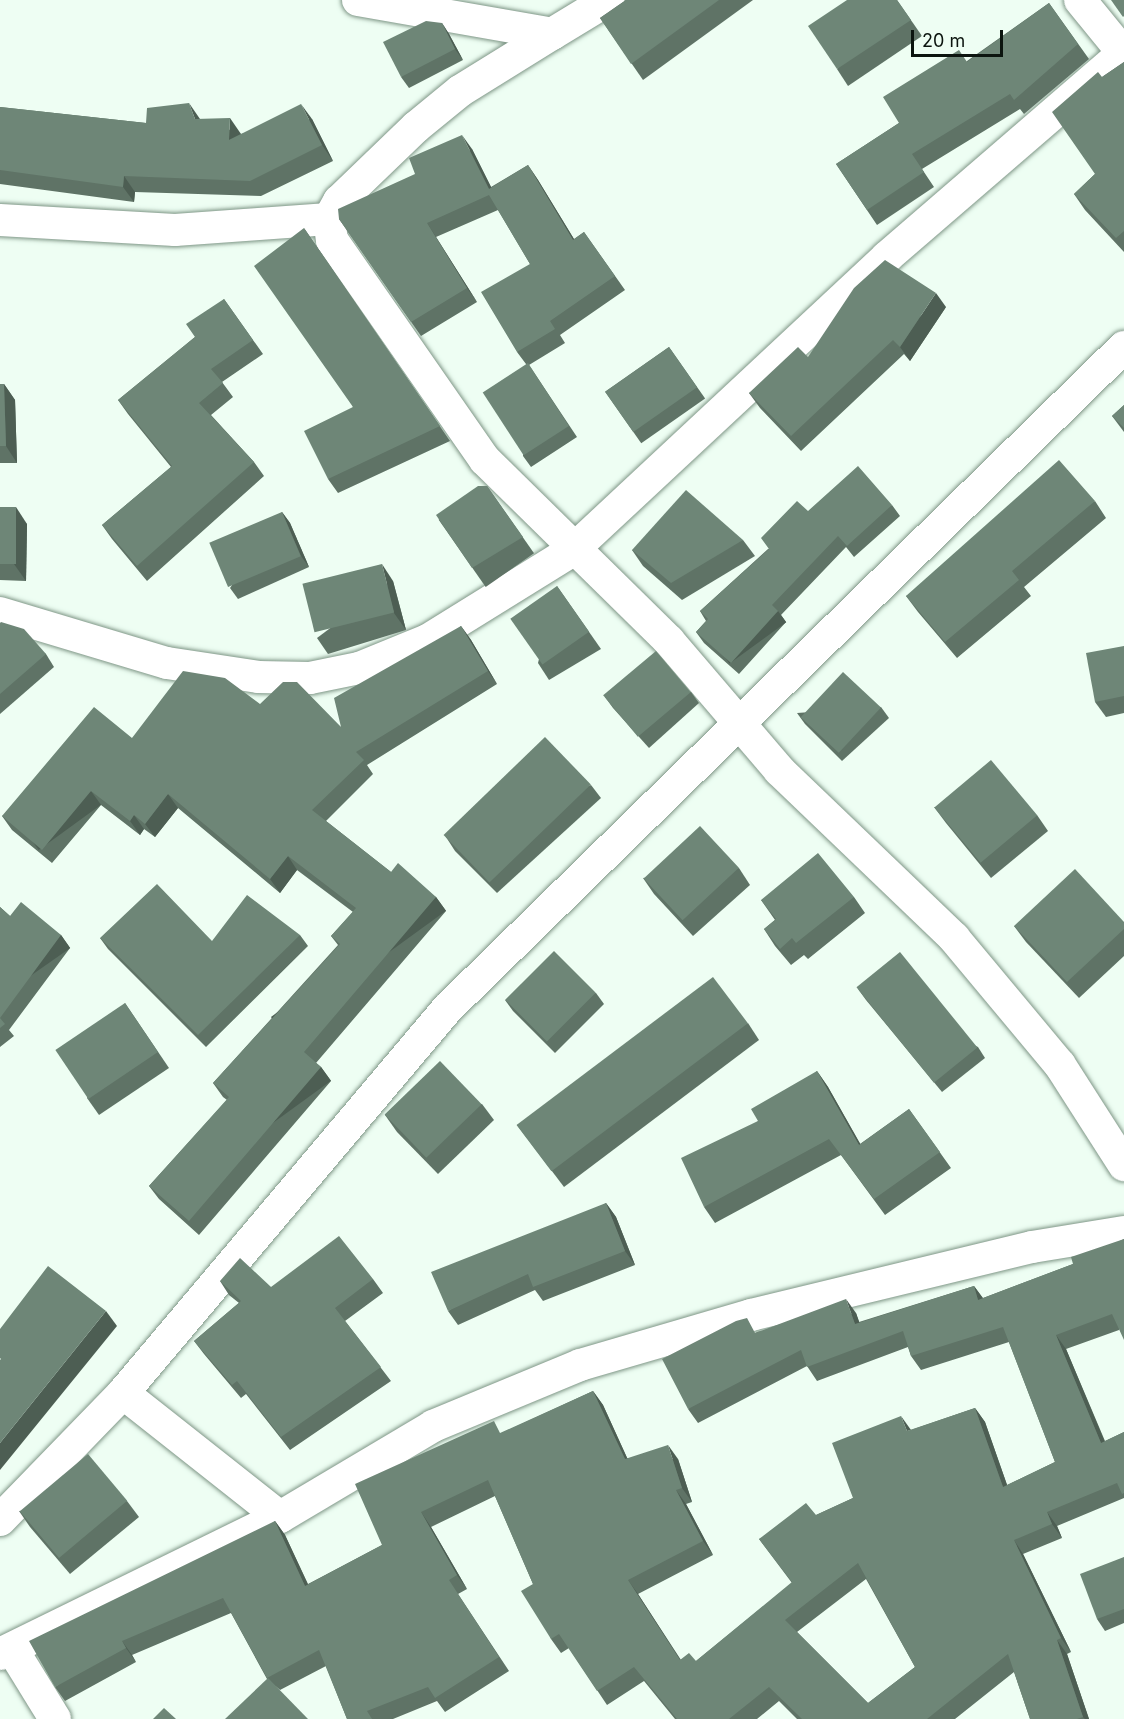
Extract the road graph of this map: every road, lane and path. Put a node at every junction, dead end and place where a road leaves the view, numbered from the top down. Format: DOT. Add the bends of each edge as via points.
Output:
graph roads {
  1 [pos="358,0"];
  2 [pos="608,0"];
  3 [pos="1080,0"];
  4 [pos="552,34"];
  5 [pos="1123,53"];
  6 [pos="329,219"];
  7 [pos="0,220"];
  8 [pos="1124,347"];
  9 [pos="573,550"];
  10 [pos="0,613"];
  11 [pos="738,727"];
  12 [pos="1124,1165"];
  13 [pos="1124,1232"];
  14 [pos="123,1393"];
  15 [pos="280,1517"];
  16 [pos="0,1520"];
  17 [pos="6,1652"];
  18 [pos="55,1719"];
  1 -- 4 [label="street"];
  2 -- 4 [label="street"];
  3 -- 5 [label="street"];
  4 -- 6 [label="street" via="460,91 416,127 339,201"];
  5 -- 9 [label="street" via="887,257"];
  6 -- 7 [label="street" via="175,230"];
  6 -- 9 [label="street" via="332,240 347,264 486,459"];
  8 -- 11 [label="street"];
  9 -- 10 [label="street" via="428,640 359,668 310,678 258,678 167,663"];
  9 -- 11 [label="street" via="669,640"];
  11 -- 12 [label="street" via="954,938 1040,1039"];
  11 -- 14 [label="street" via="447,1009"];
  13 -- 15 [label="street" via="1032,1247 751,1315 580,1365 433,1426"];
  14 -- 15 [label="street"];
  14 -- 16 [label="street"];
  15 -- 17 [label="street"];
  17 -- 18 [label="street"];
}
